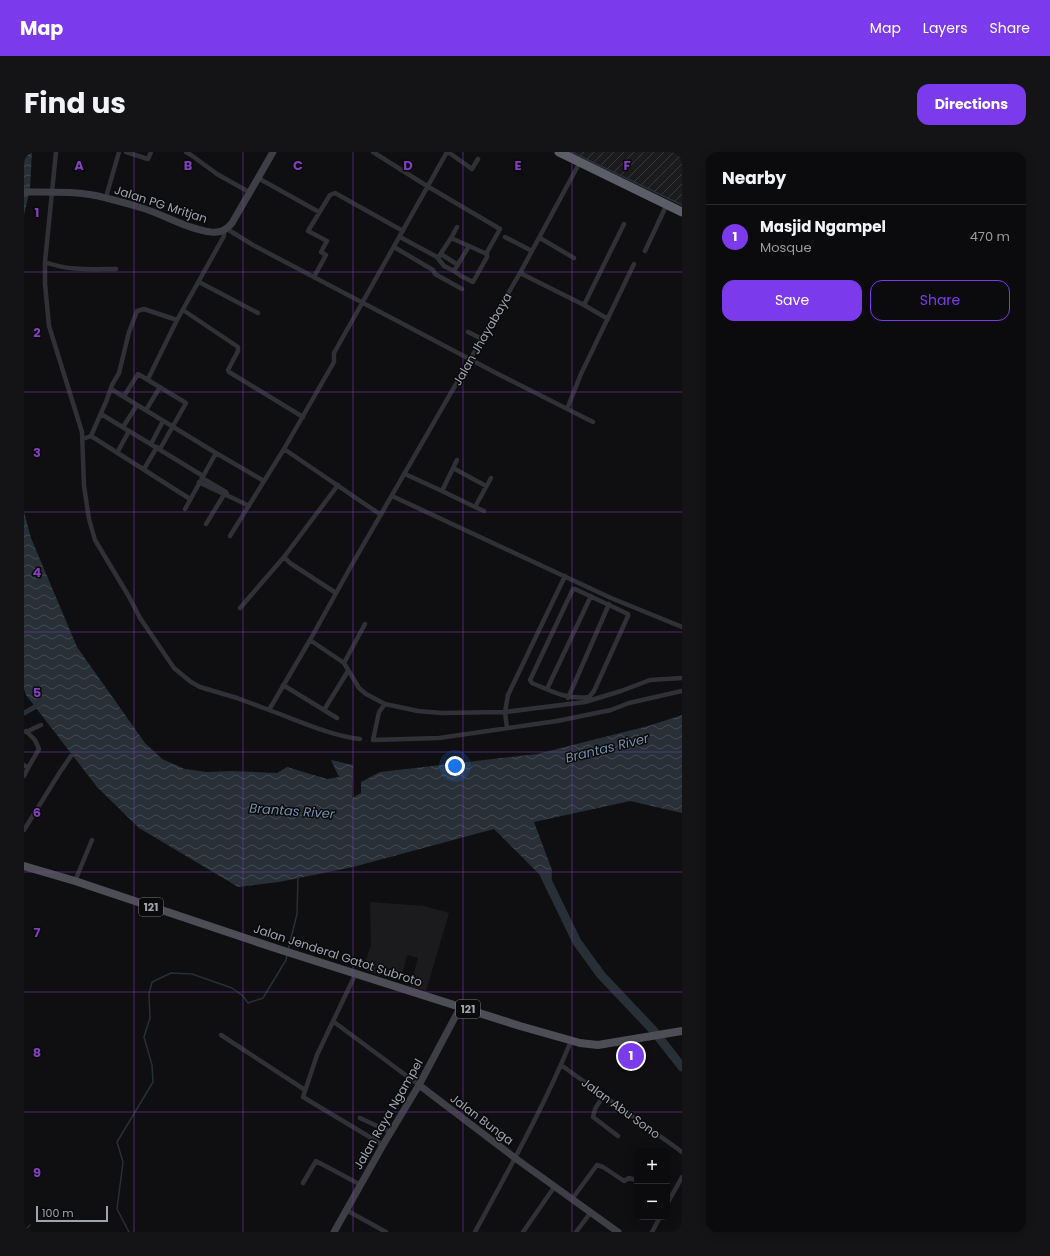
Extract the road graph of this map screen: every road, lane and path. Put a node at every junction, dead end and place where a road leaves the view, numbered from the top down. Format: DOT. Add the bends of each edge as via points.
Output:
graph roads {
  1 [pos="56,152"];
  2 [pos="119,152"];
  3 [pos="126,152"];
  4 [pos="150,152"];
  5 [pos="186,152"];
  6 [pos="273,152"];
  7 [pos="373,152"];
  8 [pos="448,152"];
  9 [pos="559,152"];
  10 [pos="478,159"];
  11 [pos="580,162"];
  12 [pos="258,178"];
  13 [pos="427,186"];
  14 [pos="24,192"];
  15 [pos="51,192"];
  16 [pos="249,192"];
  17 [pos="106,197"];
  18 [pos="667,204"];
  19 [pos="320,212"];
  20 [pos="682,212"];
  21 [pos="624,224"];
  22 [pos="457,227"];
  23 [pos="225,230"];
  24 [pos="403,231"];
  25 [pos="400,236"];
  26 [pos="505,237"];
  27 [pos="451,238"];
  28 [pos="540,238"];
  29 [pos="394,246"];
  30 [pos="469,246"];
  31 [pos="532,251"];
  32 [pos="645,251"];
  33 [pos="486,254"];
  34 [pos="440,256"];
  35 [pos="574,258"];
  36 [pos="45,262"];
  37 [pos="458,264"];
  38 [pos="634,264"];
  39 [pos="116,269"];
  40 [pos="454,271"];
  41 [pos="520,273"];
  42 [pos="314,277"];
  43 [pos="199,282"];
  44 [pos="462,289"];
  45 [pos="362,302"];
  46 [pos="584,305"];
  47 [pos="183,310"];
  48 [pos="258,313"];
  49 [pos="177,320"];
  50 [pos="608,320"];
  51 [pos="468,332"];
  52 [pos="482,339"];
  53 [pos="470,360"];
  54 [pos="148,379"];
  55 [pos="160,387"];
  56 [pos="111,389"];
  57 [pos="124,396"];
  58 [pos="137,405"];
  59 [pos="567,409"];
  60 [pos="146,410"];
  61 [pos="101,414"];
  62 [pos="303,417"];
  63 [pos="163,421"];
  64 [pos="593,422"];
  65 [pos="123,427"];
  66 [pos="173,427"];
  67 [pos="129,431"];
  68 [pos="91,436"];
  69 [pos="83,439"];
  70 [pos="151,444"];
  71 [pos="159,448"];
  72 [pos="284,449"];
  73 [pos="118,453"];
  74 [pos="216,453"];
  75 [pos="457,460"];
  76 [pos="453,468"];
  77 [pos="144,470"];
  78 [pos="405,474"];
  79 [pos="491,478"];
  80 [pos="201,479"];
  81 [pos="264,481"];
  82 [pos="338,485"];
  83 [pos="486,486"];
  84 [pos="442,491"];
  85 [pos="226,494"];
  86 [pos="392,496"];
  87 [pos="190,499"];
  88 [pos="248,505"];
  89 [pos="475,506"];
  90 [pos="184,509"];
  91 [pos="484,511"];
  92 [pos="381,514"];
  93 [pos="206,524"];
  94 [pos="229,536"];
  95 [pos="284,557"];
  96 [pos="565,576"];
  97 [pos="336,593"];
  98 [pos="591,596"];
  99 [pos="611,598"];
  100 [pos="608,605"];
  101 [pos="240,608"];
  102 [pos="365,624"];
  103 [pos="682,627"];
  104 [pos="310,640"];
  105 [pos="344,663"];
  106 [pos="348,671"];
  107 [pos="682,678"];
  108 [pos="283,685"];
  109 [pos="548,689"];
  110 [pos="682,691"];
  111 [pos="568,698"];
  112 [pos="385,704"];
  113 [pos="269,710"];
  114 [pos="324,710"];
  115 [pos="505,712"];
  116 [pos="337,718"];
  117 [pos="41,725"];
  118 [pos="507,728"];
  119 [pos="25,732"];
  120 [pos="360,739"];
  121 [pos="71,756"];
  122 [pos="26,767"];
  123 [pos="24,776"];
  124 [pos="24,830"];
  125 [pos="92,840"];
  126 [pos="24,866"];
  127 [pos="75,881"];
  128 [pos="356,974"];
  129 [pos="461,1006"];
  130 [pos="334,1022"];
  131 [pos="682,1031"];
  132 [pos="222,1035"];
  133 [pos="571,1041"];
  134 [pos="561,1065"];
  135 [pos="419,1085"];
  136 [pos="305,1090"];
  137 [pos="604,1095"];
  138 [pos="360,1118"];
  139 [pos="390,1132"];
  140 [pos="618,1136"];
  141 [pos="383,1145"];
  142 [pos="682,1152"];
  143 [pos="515,1158"];
  144 [pos="682,1176"];
  145 [pos="634,1179"];
  146 [pos="304,1183"];
  147 [pos="361,1185"];
  148 [pos="554,1186"];
  149 [pos="670,1198"];
  150 [pos="572,1199"];
  151 [pos="346,1210"];
  152 [pos="591,1212"];
  153 [pos="658,1220"];
  154 [pos="334,1232"];
  155 [pos="386,1232"];
  156 [pos="475,1232"];
  157 [pos="523,1232"];
  158 [pos="576,1232"];
  159 [pos="618,1232"];
  160 [pos="652,1232"];
  1 -- 15 [label="street"];
  2 -- 17 [label="street"];
  3 -- 4 [label="street" via="148,159"];
  5 -- 16 [label="street"];
  6 -- 12 [label="street"];
  7 -- 13 [label="street"];
  8 -- 10 [label="street" via="472,169"];
  8 -- 13 [label="street"];
  9 -- 11 [label="highway"];
  11 -- 18 [label="highway"];
  11 -- 28 [label="street, Jalan Jhayabaya"];
  12 -- 16 [label="street"];
  12 -- 19 [label="street"];
  13 -- 24 [label="street"];
  13 -- 33 [label="street" via="500,229"];
  14 -- 15 [label="street, Jalan PG Mritjan"];
  15 -- 17 [label="street, Jalan PG Mritjan"];
  15 -- 36 [label="street"];
  16 -- 23 [label="street" via="232,223"];
  17 -- 23 [label="street, Jalan PG Mritjan" via="195,228 211,232"];
  18 -- 20 [label="highway"];
  18 -- 32 [label="street"];
  19 -- 24 [label="street" via="330,195 335,193"];
  19 -- 42 [label="street" via="308,231 327,241 321,252 326,255"];
  21 -- 46 [label="street"];
  22 -- 27 [label="street"];
  23 -- 42 [label="street"];
  23 -- 43 [label="street"];
  24 -- 25 [label="street"];
  25 -- 29 [label="street"];
  25 -- 34 [label="street"];
  26 -- 31 [label="street"];
  27 -- 30 [label="street"];
  27 -- 34 [label="street"];
  28 -- 31 [label="street, Jalan Jhayabaya"];
  28 -- 35 [label="street"];
  29 -- 44 [label="street"];
  29 -- 45 [label="street"];
  30 -- 33 [label="street"];
  30 -- 37 [label="street"];
  31 -- 41 [label="street, Jalan Jhayabaya"];
  33 -- 40 [label="street" via="487,257 473,282"];
  34 -- 37 [label="street"];
  34 -- 40 [label="street" via="444,266"];
  36 -- 39 [label="street" via="63,268"];
  36 -- 69 [label="street" via="49,326 72,395"];
  37 -- 40 [label="street"];
  38 -- 50 [label="street"];
  41 -- 46 [label="street"];
  41 -- 52 [label="street, Jalan Jhayabaya"];
  42 -- 45 [label="street"];
  43 -- 47 [label="street"];
  43 -- 48 [label="street"];
  45 -- 53 [label="street"];
  45 -- 62 [label="street" via="334,353 334,362"];
  46 -- 50 [label="street"];
  47 -- 49 [label="street"];
  47 -- 62 [label="street" via="238,346 229,372"];
  49 -- 54 [label="street"];
  49 -- 56 [label="street" via="144,309 137,311 119,373"];
  50 -- 59 [label="street"];
  51 -- 52 [label="street"];
  52 -- 53 [label="street, Jalan Jhayabaya"];
  53 -- 59 [label="street"];
  53 -- 78 [label="street, Jalan Jhayabaya"];
  54 -- 55 [label="street"];
  54 -- 57 [label="street" via="140,374 136,375"];
  55 -- 60 [label="street"];
  55 -- 66 [label="street" via="186,403"];
  56 -- 57 [label="street"];
  56 -- 61 [label="street"];
  57 -- 58 [label="street"];
  58 -- 60 [label="street"];
  58 -- 65 [label="street"];
  59 -- 64 [label="street"];
  60 -- 63 [label="street"];
  61 -- 65 [label="street"];
  61 -- 68 [label="street"];
  62 -- 72 [label="street"];
  63 -- 66 [label="street"];
  63 -- 70 [label="street"];
  65 -- 67 [label="street"];
  66 -- 71 [label="street"];
  66 -- 74 [label="street"];
  67 -- 70 [label="street"];
  67 -- 73 [label="street"];
  68 -- 69 [label="street"];
  68 -- 73 [label="street"];
  69 -- 113 [label="street" via="84,486 95,540 140,618 174,668 200,687"];
  70 -- 71 [label="street"];
  71 -- 77 [label="street"];
  71 -- 80 [label="street"];
  72 -- 81 [label="street"];
  72 -- 82 [label="street"];
  73 -- 77 [label="street"];
  74 -- 80 [label="street"];
  74 -- 81 [label="street"];
  75 -- 76 [label="street"];
  76 -- 83 [label="street"];
  76 -- 84 [label="street"];
  77 -- 87 [label="street"];
  78 -- 84 [label="street"];
  78 -- 86 [label="street, Jalan Jhayabaya"];
  79 -- 83 [label="street"];
  80 -- 85 [label="street"];
  80 -- 87 [label="street"];
  81 -- 88 [label="street"];
  82 -- 92 [label="street"];
  82 -- 95 [label="street"];
  83 -- 89 [label="street"];
  84 -- 89 [label="street"];
  85 -- 88 [label="street"];
  85 -- 93 [label="street"];
  86 -- 92 [label="street, Jalan Jhayabaya"];
  86 -- 96 [label="street"];
  87 -- 90 [label="street"];
  88 -- 94 [label="street"];
  89 -- 91 [label="street"];
  92 -- 97 [label="street, Jalan Jhayabaya"];
  95 -- 97 [label="street"];
  95 -- 101 [label="street"];
  96 -- 99 [label="street"];
  96 -- 115 [label="street" via="508,696"];
  97 -- 104 [label="street, Jalan Jhayabaya"];
  98 -- 100 [label="street"];
  98 -- 109 [label="street"];
  98 -- 109 [label="street" via="572,590 530,680"];
  99 -- 100 [label="street"];
  99 -- 103 [label="street"];
  100 -- 111 [label="street"];
  100 -- 111 [label="street" via="628,616 591,695 584,698"];
  102 -- 105 [label="street"];
  104 -- 105 [label="street"];
  104 -- 108 [label="street, Jalan Jhayabaya"];
  105 -- 106 [label="street"];
  106 -- 112 [label="street" via="366,694"];
  106 -- 114 [label="street"];
  107 -- 115 [label="street" via="650,680 585,702"];
  108 -- 113 [label="street, Jalan Jhayabaya"];
  108 -- 114 [label="street"];
  109 -- 111 [label="street"];
  110 -- 118 [label="street" via="629,703 611,710"];
  112 -- 115 [label="street" via="418,711"];
  112 -- 118 [label="street" via="379,712 373,740 439,738"];
  113 -- 120 [label="street"];
  114 -- 116 [label="street"];
  115 -- 118 [label="street"];
  117 -- 119 [label="street"];
  119 -- 122 [label="street" via="35,740 39,749"];
  121 -- 124 [label="street"];
  122 -- 123 [label="street"];
  125 -- 127 [label="street"];
  126 -- 127 [label="main road, Jalan Jenderal Gatot Subroto / 121"];
  127 -- 128 [label="main road, Jalan Jenderal Gatot Subroto / 121"];
  128 -- 129 [label="main road, Jalan Jenderal Gatot Subroto / 121"];
  128 -- 130 [label="street"];
  129 -- 133 [label="main road, Jalan Jenderal Gatot Subroto / 121"];
  129 -- 135 [label="street, Jalan Raya Ngampel"];
  130 -- 135 [label="street, Jalan Bunga"];
  130 -- 136 [label="street" via="317,1055"];
  131 -- 133 [label="main road, Jalan Jenderal Gatot Subroto / 121" via="598,1045"];
  132 -- 136 [label="street"];
  133 -- 134 [label="street"];
  134 -- 137 [label="street, Jalan Abu Sono"];
  134 -- 143 [label="street"];
  135 -- 139 [label="street, Jalan Raya Ngampel"];
  135 -- 143 [label="street, Jalan Bunga"];
  136 -- 141 [label="street" via="305,1099"];
  137 -- 140 [label="street" via="593,1117"];
  137 -- 142 [label="street, Jalan Abu Sono"];
  138 -- 139 [label="street"];
  139 -- 141 [label="street, Jalan Raya Ngampel"];
  141 -- 147 [label="street, Jalan Raya Ngampel"];
  143 -- 148 [label="street, Jalan Bunga"];
  143 -- 156 [label="street"];
  144 -- 149 [label="street"];
  145 -- 150 [label="street" via="629,1178 624,1181 597,1165"];
  146 -- 147 [label="street" via="316,1161"];
  147 -- 151 [label="street, Jalan Raya Ngampel"];
  148 -- 150 [label="street, Jalan Bunga"];
  148 -- 157 [label="street"];
  150 -- 152 [label="street, Jalan Bunga"];
  151 -- 154 [label="street, Jalan Raya Ngampel"];
  151 -- 155 [label="street"];
  152 -- 158 [label="street"];
  152 -- 159 [label="street, Jalan Bunga"];
  153 -- 160 [label="street"];
}
